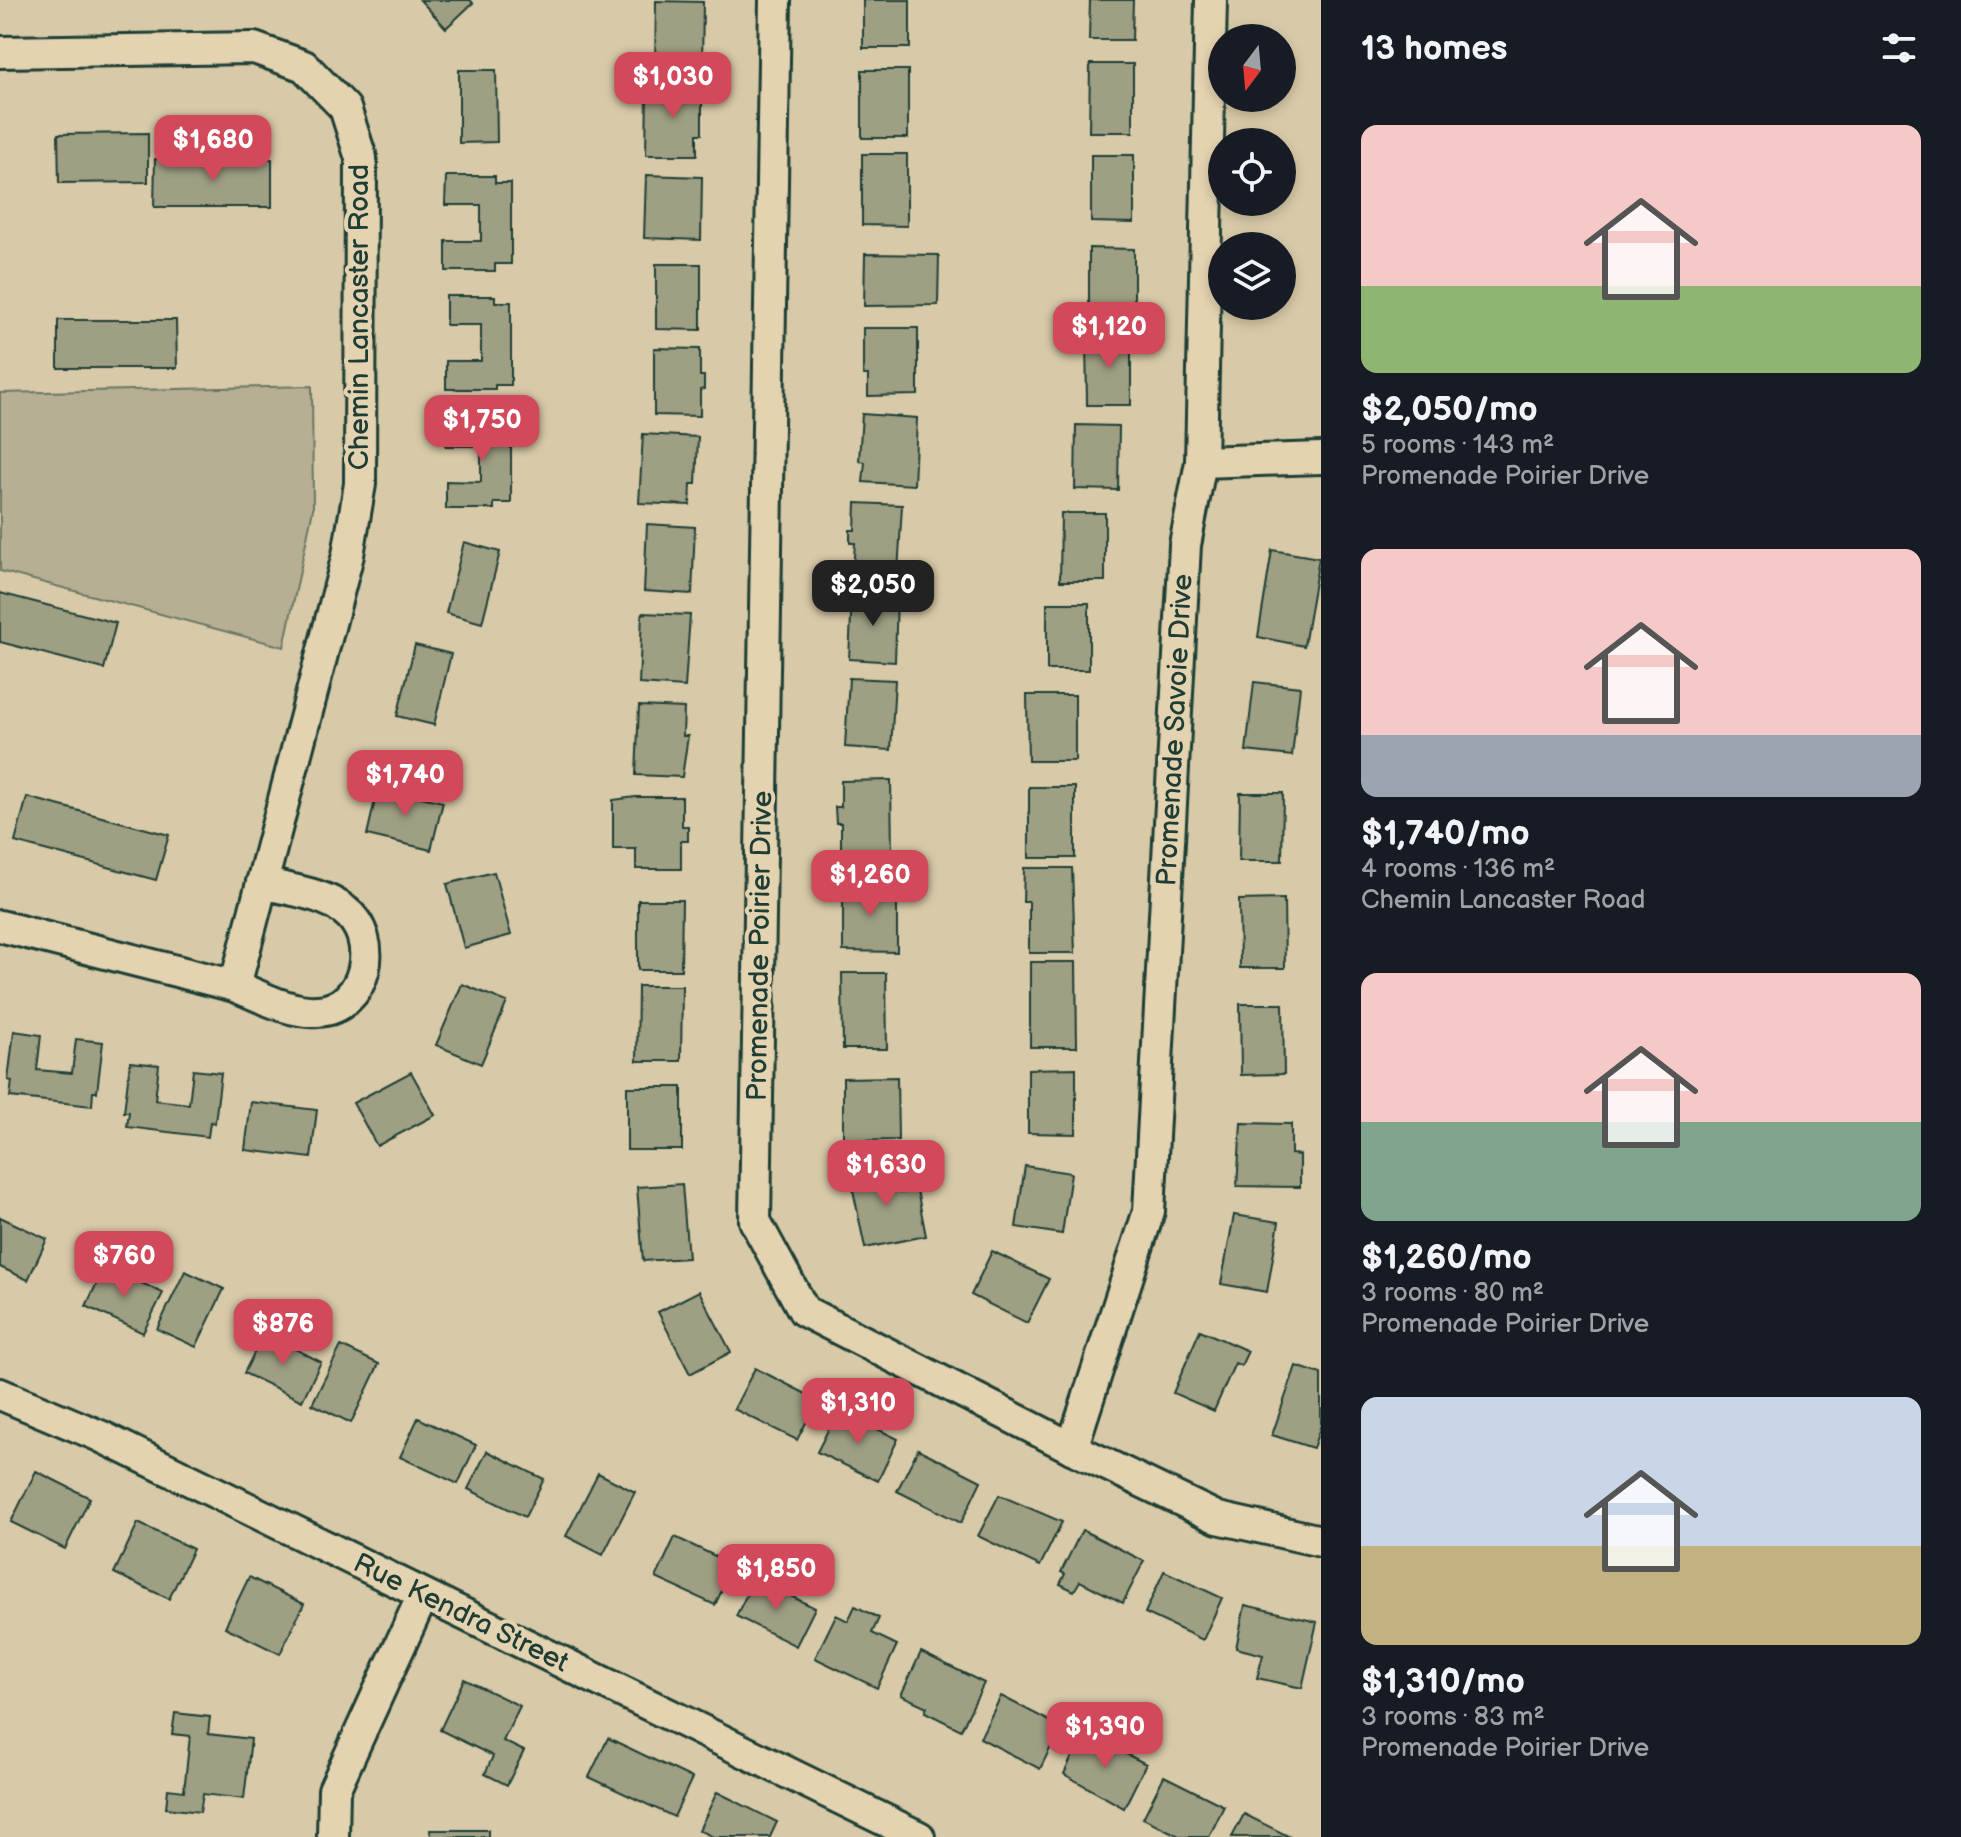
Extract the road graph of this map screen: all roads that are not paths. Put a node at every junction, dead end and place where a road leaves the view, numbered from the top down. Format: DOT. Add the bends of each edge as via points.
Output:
graph roads {
  1 [pos="775,0"];
  2 [pos="1211,0"];
  3 [pos="0,52"];
  4 [pos="1321,458"];
  5 [pos="1201,462"];
  6 [pos="262,883"];
  7 [pos="0,926"];
  8 [pos="235,986"];
  9 [pos="0,1394"];
  10 [pos="1072,1448"];
  11 [pos="1321,1541"];
  12 [pos="423,1595"];
  13 [pos="880,1829"];
  14 [pos="333,1837"];
  15 [pos="919,1837"];
  1 -- 10 [label="street, Promenade Poirier Drive" via="755,1221 804,1311"];
  2 -- 5 [label="street, Promenade Savoie Drive"];
  3 -- 6 [label="street, Chemin Lancaster Road" via="254,48 304,66 345,108 361,158 360,484 348,555"];
  4 -- 5 [label="street"];
  5 -- 10 [label="street, Promenade Savoie Drive" via="1185,545 1149,1211"];
  6 -- 8 [label="street, Chemin Lancaster Road"];
  6 -- 8 [label="street" via="343,908 358,924 366,948 365,973 337,1008 315,1012"];
  7 -- 8 [label="street"];
  9 -- 12 [label="street, Rue Kendra Street" via="100,1436"];
  10 -- 11 [label="street, Promenade Poirier Drive" via="1218,1518"];
  12 -- 13 [label="street, Rue Kendra Street"];
  12 -- 14 [label="street" via="334,1790"];
  13 -- 15 [label="street, Rue Kendra Street"];
}
